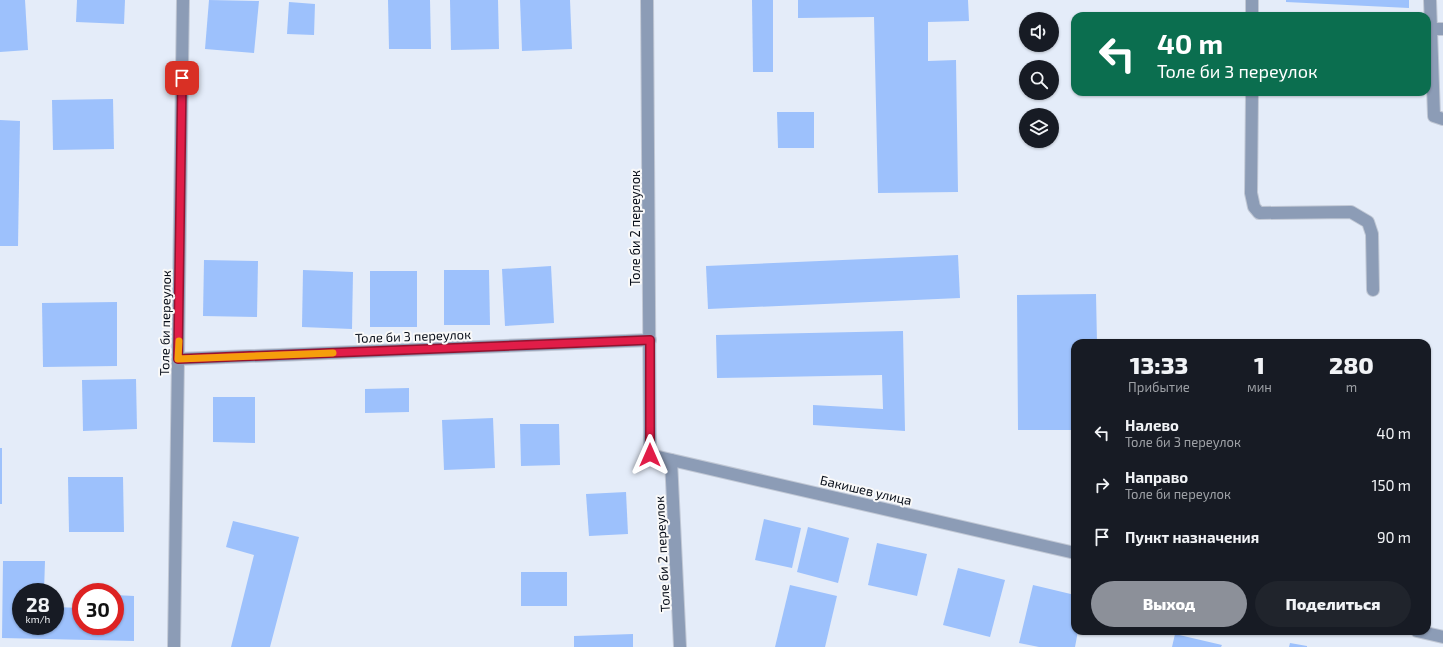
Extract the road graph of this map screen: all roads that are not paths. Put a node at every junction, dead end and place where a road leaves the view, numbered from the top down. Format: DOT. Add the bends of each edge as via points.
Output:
graph roads {
  1 [pos="183,0"];
  2 [pos="647,0"];
  3 [pos="1252,0"];
  4 [pos="1430,0"];
  5 [pos="1252,12"];
  6 [pos="1437,29"];
  7 [pos="1252,96"];
  8 [pos="1443,119"];
  9 [pos="1373,290"];
  10 [pos="650,340"];
  11 [pos="178,359"];
  12 [pos="650,455"];
  13 [pos="671,460"];
  14 [pos="1071,552"];
  15 [pos="1431,634"];
  16 [pos="1443,637"];
  17 [pos="174,647"];
  18 [pos="680,647"];
  1 -- 11 [label="street, Толе би переулок"];
  2 -- 10 [label="street, Толе би 2 переулок"];
  3 -- 5 [label="street"];
  4 -- 6 [label="street"];
  6 -- 8 [label="street" via="1434,116"];
  7 -- 9 [label="street" via="1251,193 1254,207 1259,213 1351,212 1368,222 1372,234"];
  10 -- 11 [label="street, Толе би 3 переулок"];
  10 -- 12 [label="street, Толе би 2 переулок"];
  11 -- 17 [label="street, Толе би переулок"];
  12 -- 13 [label="street, Бакишев улица"];
  13 -- 14 [label="street, Бакишев улица"];
  13 -- 18 [label="street, Толе би 2 переулок"];
  15 -- 16 [label="street"];
}
